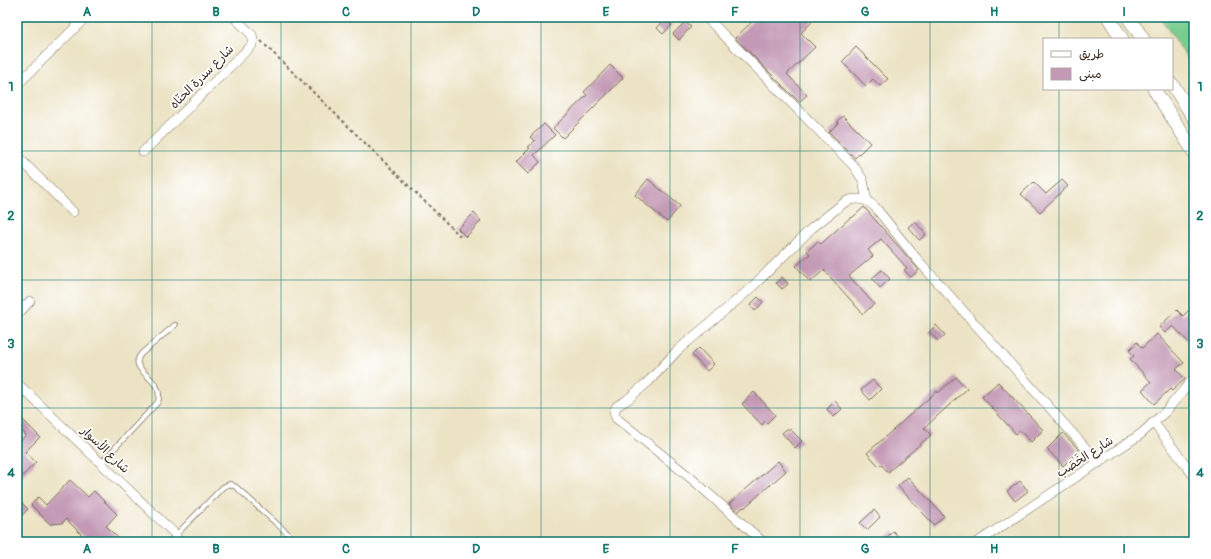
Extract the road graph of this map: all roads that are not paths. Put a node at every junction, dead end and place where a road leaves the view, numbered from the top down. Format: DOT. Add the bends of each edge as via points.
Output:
graph roads {
  1 [pos="86,17"];
  2 [pos="234,17"];
  3 [pos="706,17"];
  4 [pos="1108,17"];
  5 [pos="1128,17"];
  6 [pos="1121,38"];
  7 [pos="1142,38"];
  8 [pos="17,85"];
  9 [pos="1173,86"];
  10 [pos="1155,90"];
  11 [pos="1194,118"];
  12 [pos="143,152"];
  13 [pos="1194,152"];
  14 [pos="17,156"];
  15 [pos="867,201"];
  16 [pos="73,212"];
  17 [pos="30,301"];
  18 [pos="17,315"];
  19 [pos="174,325"];
  20 [pos="1194,378"];
  21 [pos="17,383"];
  22 [pos="1154,423"];
  23 [pos="101,463"];
  24 [pos="1099,463"];
  25 [pos="1194,476"];
  26 [pos="176,535"];
  27 [pos="169,542"];
  28 [pos="183,542"];
  29 [pos="296,542"];
  30 [pos="763,542"];
  31 [pos="978,542"];
  1 -- 8 [label="street"];
  2 -- 12 [label="street, شارع سدرة الحنّاه" via="252,35 253,42 249,48"];
  3 -- 15 [label="street" via="853,165 863,180"];
  4 -- 6 [label="main road"];
  5 -- 7 [label="main road"];
  9 -- 11 [label="main road"];
  10 -- 13 [label="main road"];
  14 -- 16 [label="street"];
  15 -- 24 [label="street" via="875,207 916,258"];
  15 -- 30 [label="street" via="856,199 845,202 812,228 750,289 678,350 649,381 614,411 616,418 692,479"];
  17 -- 18 [label="street"];
  19 -- 23 [label="lane" via="142,353 137,362 159,389 158,402"];
  20 -- 22 [label="street, شارع الخَصَب"];
  21 -- 23 [label="street, شارع الأسوار"];
  22 -- 24 [label="street, شارع الخَصَب"];
  22 -- 25 [label="street"];
  23 -- 26 [label="street, شارع الأسوار"];
  24 -- 31 [label="street, شارع الخَصَب"];
  26 -- 27 [label="lane"];
  26 -- 28 [label="lane"];
  26 -- 29 [label="lane" via="223,487 230,484"];
}
